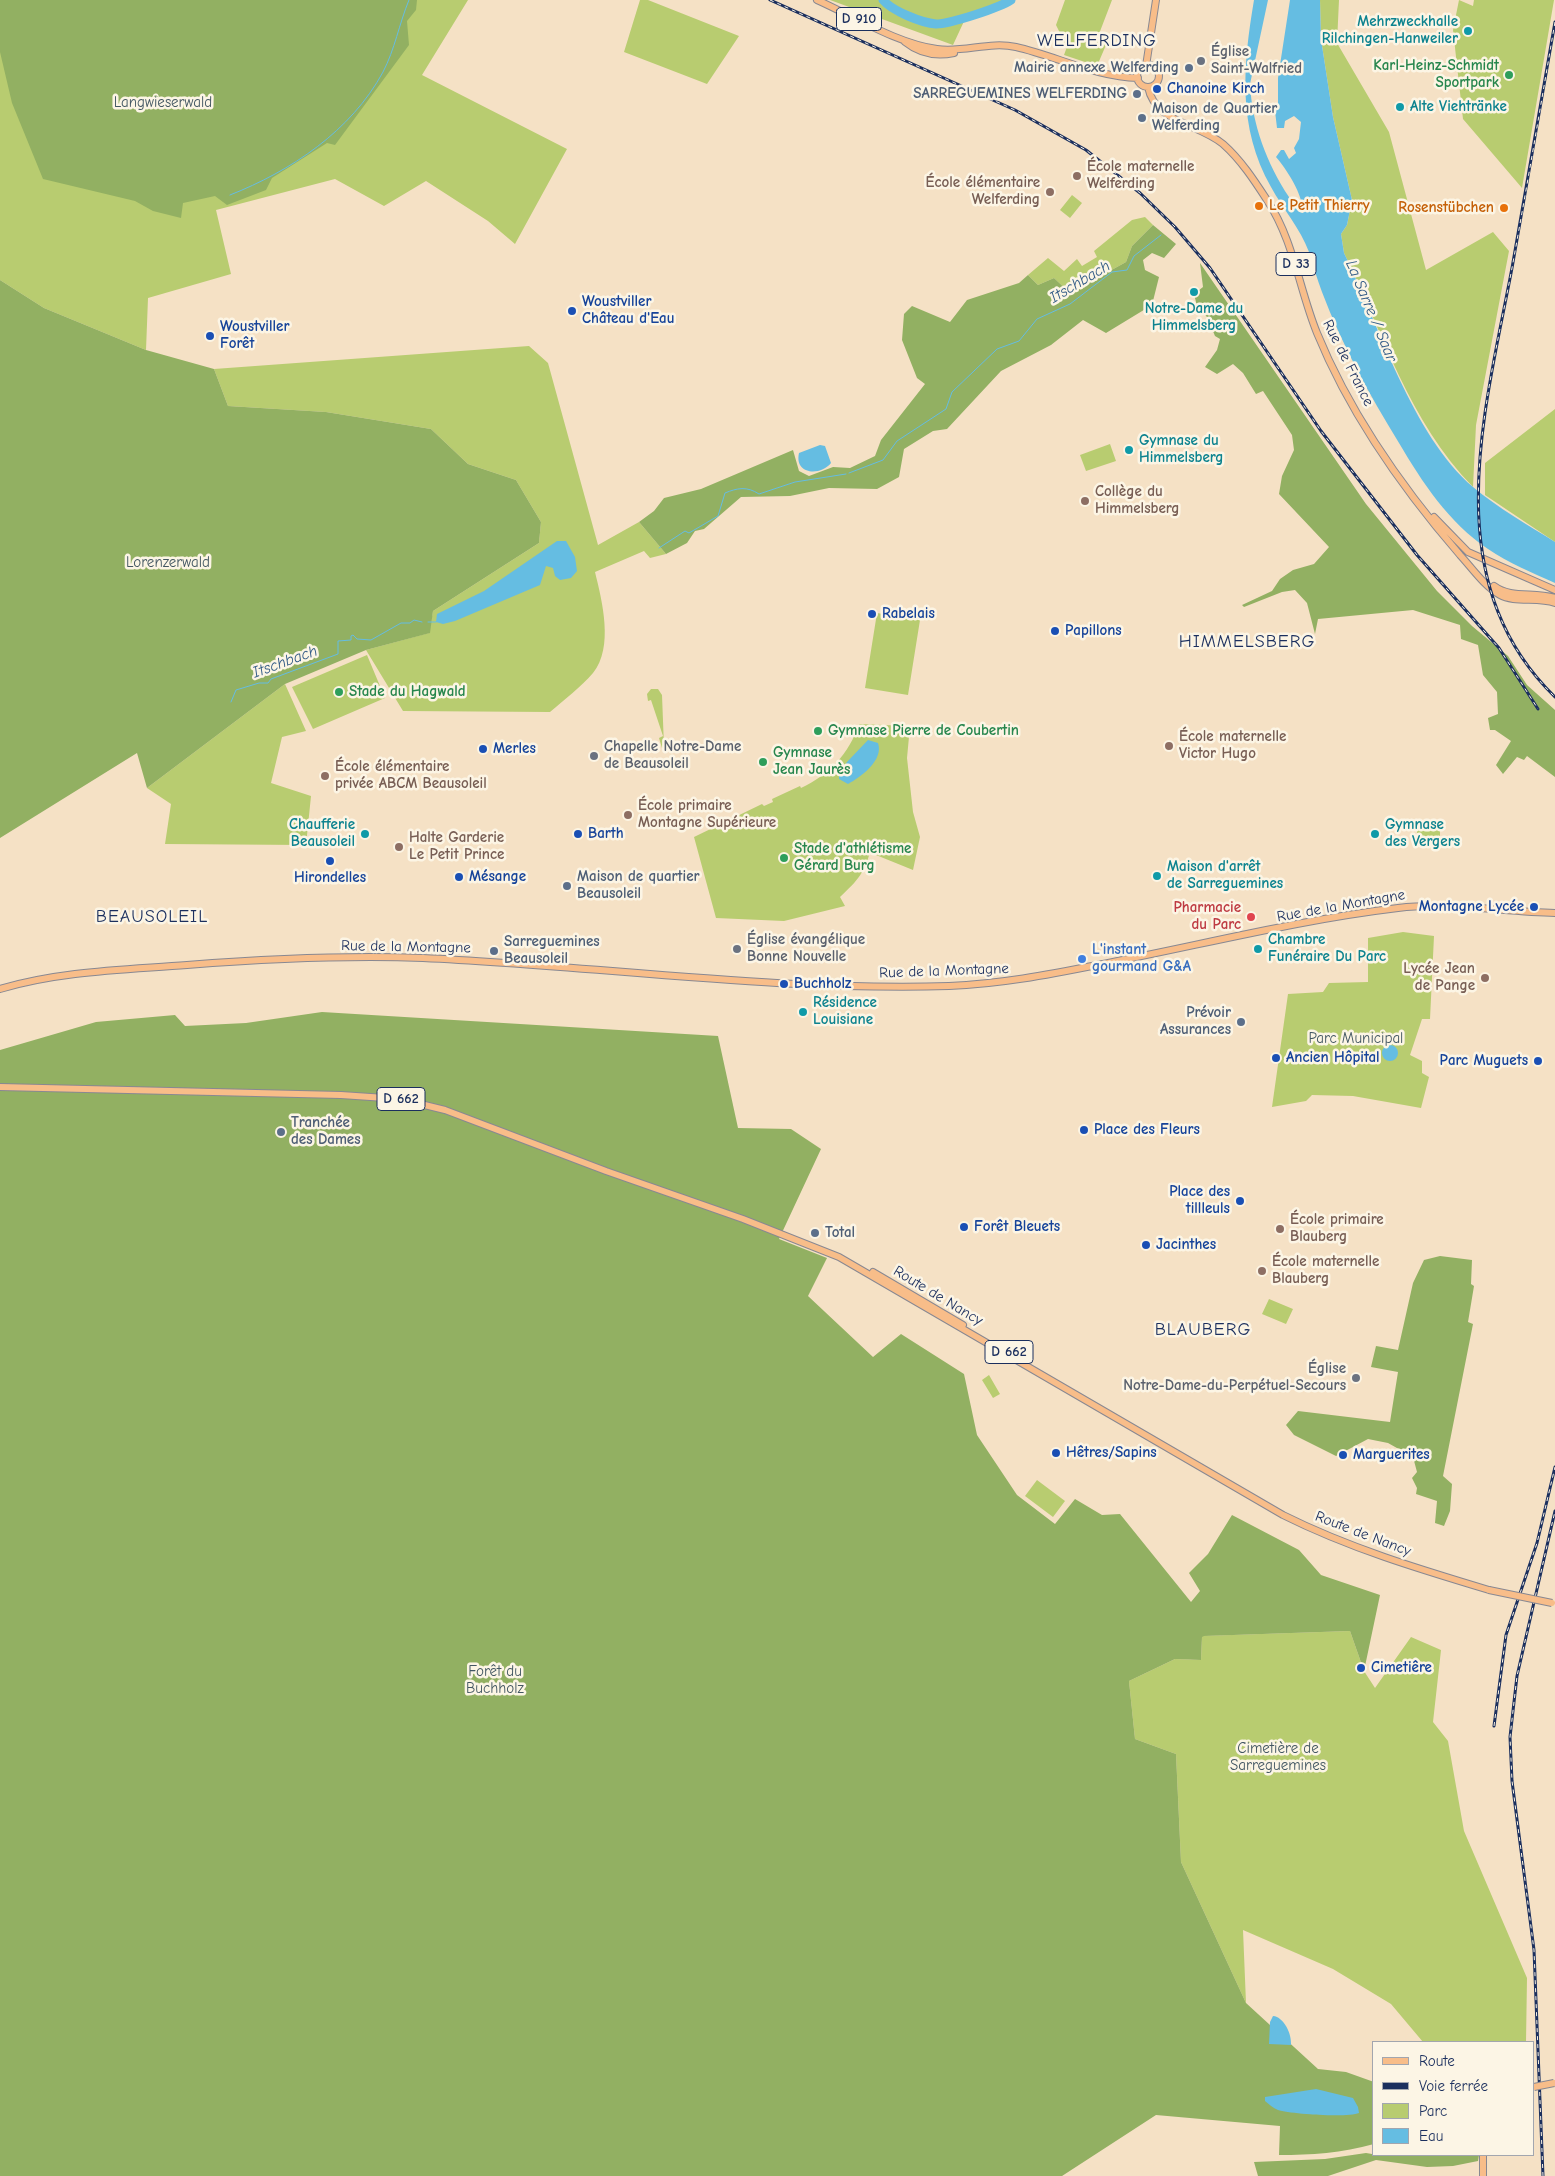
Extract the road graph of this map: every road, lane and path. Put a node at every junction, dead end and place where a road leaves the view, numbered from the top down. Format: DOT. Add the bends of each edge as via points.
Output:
graph roads {
  1 [pos="817,0"];
  2 [pos="1156,0"];
  3 [pos="1146,66"];
  4 [pos="1138,78"];
  5 [pos="1148,87"];
  6 [pos="1400,479"];
  7 [pos="1455,541"];
  8 [pos="1555,590"];
  9 [pos="1555,598"];
  10 [pos="1555,603"];
  11 [pos="1555,913"];
  12 [pos="0,989"];
  13 [pos="0,1087"];
  14 [pos="1554,1604"];
  15 [pos="1554,2083"];
  16 [pos="1535,2087"];
  17 [pos="1483,2156"];
  18 [pos="1483,2176"];
  1 -- 4 [label="main road, D 910" via="900,38 917,51 935,56 966,48 1006,45 1094,71"];
  2 -- 3 [label="main road"];
  3 -- 4 [label="main road" via="1140,70"];
  3 -- 5 [label="main road" via="1155,68 1159,78"];
  4 -- 5 [label="main road" via="1141,85"];
  5 -- 6 [label="main road, Rue de France / D 33" via="1150,99 1159,110 1222,144 1241,162 1268,200 1289,239 1311,316 1327,354 1347,394"];
  6 -- 7 [label="main road, D 33"];
  6 -- 10 [label="main road, Rue de France / D 33" via="1443,535 1503,597"];
  7 -- 8 [label="main road, D 33" via="1480,559"];
  7 -- 9 [label="main road" via="1499,590 1509,594 1539,594"];
  11 -- 12 [label="main road, Rue de la Montagne" via="1403,907 1009,982 949,986 870,986 388,958 243,961 72,973 35,978"];
  13 -- 14 [label="main road, Route de Nancy / D 662, bridge" via="400,1099 445,1110 778,1232 839,1258 1313,1530 1489,1590"];
  15 -- 16 [label="main road, bridge"];
  17 -- 18 [label="main road"];
}
